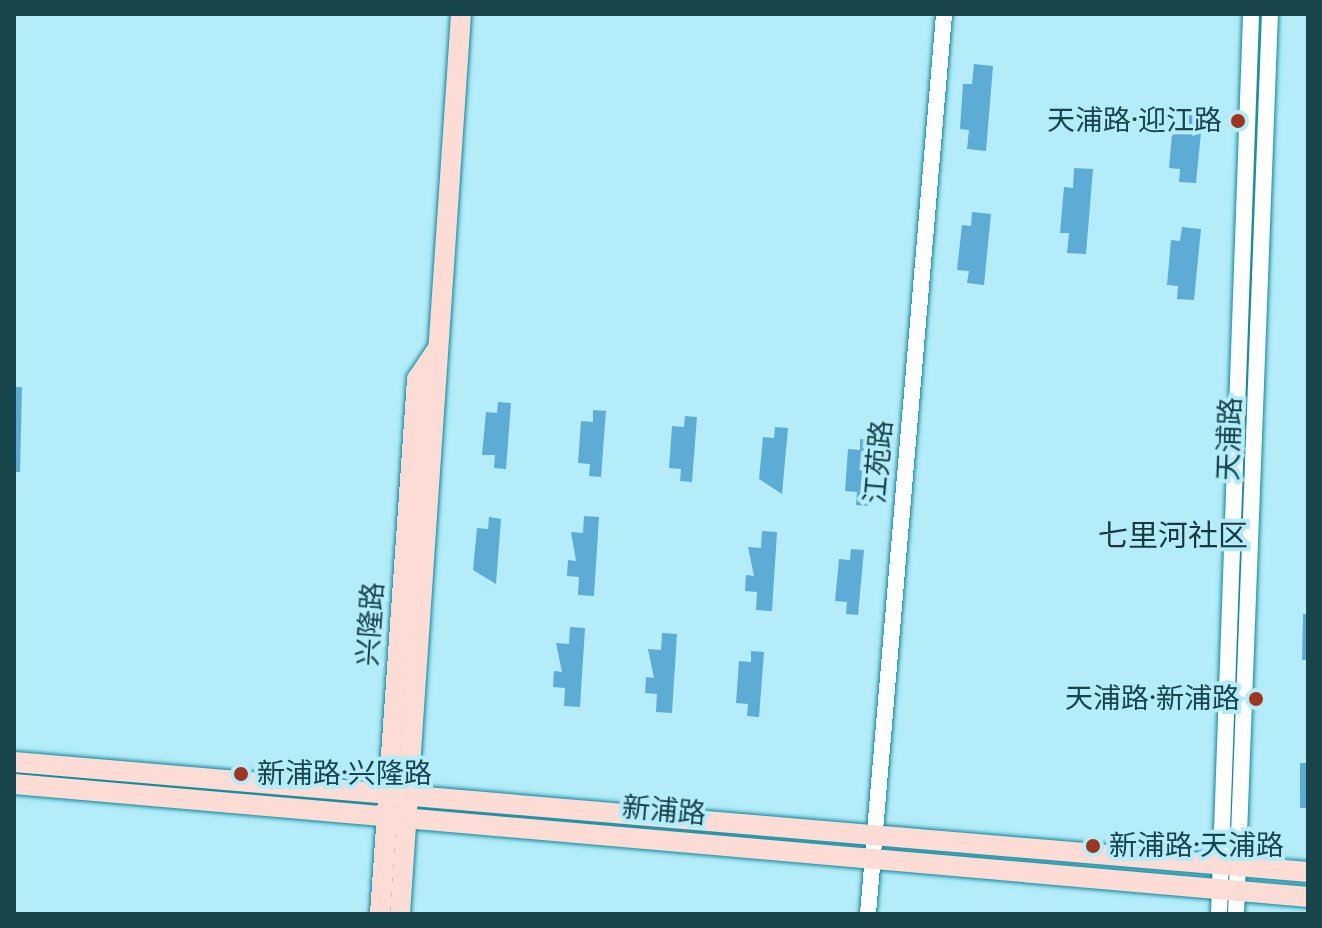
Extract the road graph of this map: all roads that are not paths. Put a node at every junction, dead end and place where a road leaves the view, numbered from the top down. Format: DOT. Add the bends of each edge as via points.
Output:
graph roads {
  1 [pos="461,14"];
  2 [pos="944,14"];
  3 [pos="1251,14"];
  4 [pos="1270,14"];
  5 [pos="14,762"];
  6 [pos="14,784"];
  7 [pos="396,796"];
  8 [pos="394,818"];
  9 [pos="874,836"];
  10 [pos="873,858"];
  11 [pos="1229,865"];
  12 [pos="1308,872"];
  13 [pos="1228,889"];
  14 [pos="1308,897"];
  15 [pos="380,914"];
  16 [pos="400,914"];
  17 [pos="868,914"];
  18 [pos="1219,914"];
  19 [pos="1236,914"];
  1 -- 7 [label="main road, 兴隆路" via="440,344"];
  2 -- 9 [label="street, 江苑路"];
  3 -- 11 [label="street"];
  4 -- 11 [label="street, 天浦路"];
  5 -- 7 [label="main road, 新浦路"];
  6 -- 8 [label="main road, 新浦路"];
  7 -- 8 [label="main road, 兴隆路"];
  7 -- 9 [label="main road, 新浦路"];
  8 -- 10 [label="main road, 新浦路"];
  8 -- 15 [label="main road, 兴隆路"];
  8 -- 16 [label="main road, 兴隆路"];
  9 -- 10 [label="street, 江苑路"];
  9 -- 11 [label="main road, 新浦路"];
  10 -- 13 [label="main road, 新浦路"];
  10 -- 17 [label="street, 江苑路"];
  11 -- 12 [label="main road, 新浦路"];
  11 -- 13 [label="street"];
  13 -- 14 [label="main road, 新浦路"];
  13 -- 18 [label="street"];
  13 -- 19 [label="street"];
}
